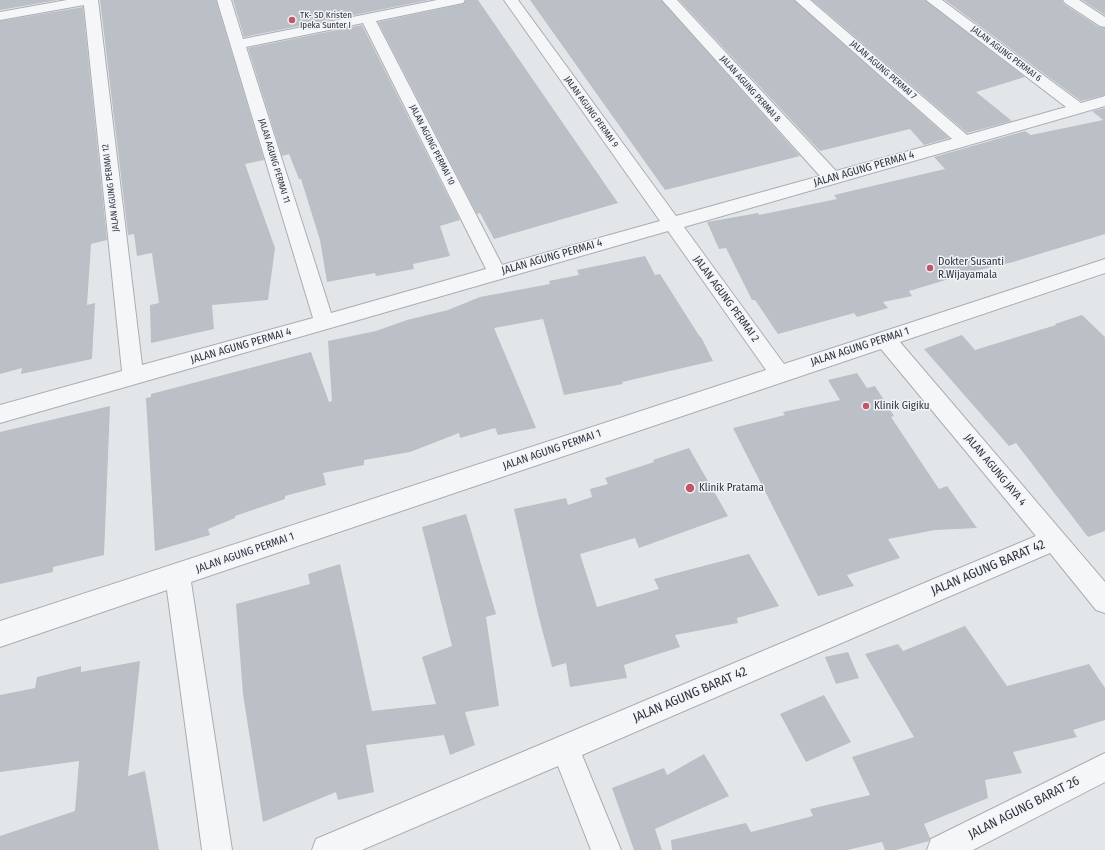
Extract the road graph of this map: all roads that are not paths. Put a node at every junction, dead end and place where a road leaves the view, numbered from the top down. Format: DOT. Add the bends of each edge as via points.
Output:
graph roads {
  1 [pos="90,0"];
  2 [pos="224,0"];
  3 [pos="458,0"];
  4 [pos="511,0"];
  5 [pos="668,0"];
  6 [pos="802,0"];
  7 [pos="934,0"];
  8 [pos="1070,0"];
  9 [pos="60,3"];
  10 [pos="0,16"];
  11 [pos="368,18"];
  12 [pos="1105,23"];
  13 [pos="238,44"];
  14 [pos="1105,101"];
  15 [pos="1078,108"];
  16 [pos="964,141"];
  17 [pos="832,178"];
  18 [pos="671,224"];
  19 [pos="1105,266"];
  20 [pos="497,273"];
  21 [pos="324,322"];
  22 [pos="886,339"];
  23 [pos="780,374"];
  24 [pos="133,377"];
  25 [pos="0,414"];
  26 [pos="1054,540"];
  27 [pos="178,576"];
  28 [pos="1101,591"];
  29 [pos="0,634"];
  30 [pos="565,748"];
  31 [pos="1105,767"];
  32 [pos="217,850"];
  33 [pos="326,850"];
  34 [pos="606,850"];
  35 [pos="942,850"];
  1 -- 9 [label="street"];
  1 -- 24 [label="street, JALAN AGUNG PERMAI 12"];
  2 -- 13 [label="street, JALAN AGUNG PERMAI 11"];
  3 -- 11 [label="street"];
  4 -- 18 [label="street, JALAN AGUNG PERMAI 9"];
  5 -- 17 [label="street, JALAN AGUNG PERMAI 8"];
  6 -- 16 [label="street, JALAN AGUNG PERMAI 7"];
  7 -- 15 [label="street, JALAN AGUNG PERMAI 6"];
  8 -- 12 [label="street"];
  9 -- 10 [label="street"];
  11 -- 13 [label="street"];
  11 -- 20 [label="street, JALAN AGUNG PERMAI 10"];
  13 -- 21 [label="street, JALAN AGUNG PERMAI 11"];
  14 -- 15 [label="street, JALAN AGUNG PERMAI 4"];
  15 -- 16 [label="street, JALAN AGUNG PERMAI 4"];
  16 -- 17 [label="street, JALAN AGUNG PERMAI 4"];
  17 -- 18 [label="street, JALAN AGUNG PERMAI 4"];
  18 -- 20 [label="street, JALAN AGUNG PERMAI 4"];
  18 -- 23 [label="street, JALAN AGUNG PERMAI 2"];
  19 -- 22 [label="street, JALAN AGUNG PERMAI 1"];
  20 -- 21 [label="street, JALAN AGUNG PERMAI 4"];
  21 -- 24 [label="street, JALAN AGUNG PERMAI 4"];
  22 -- 23 [label="street, JALAN AGUNG PERMAI 1"];
  22 -- 26 [label="street, JALAN AGUNG JAYA 4"];
  23 -- 27 [label="street, JALAN AGUNG PERMAI 1"];
  24 -- 25 [label="street, JALAN AGUNG PERMAI 4"];
  26 -- 28 [label="street, JALAN AGUNG JAYA 4"];
  26 -- 30 [label="street, JALAN AGUNG BARAT 42"];
  27 -- 29 [label="street, JALAN AGUNG PERMAI 1"];
  27 -- 32 [label="street"];
  30 -- 33 [label="street, JALAN AGUNG BARAT 42"];
  30 -- 34 [label="street"];
  31 -- 35 [label="street, JALAN AGUNG BARAT 26"];
}
